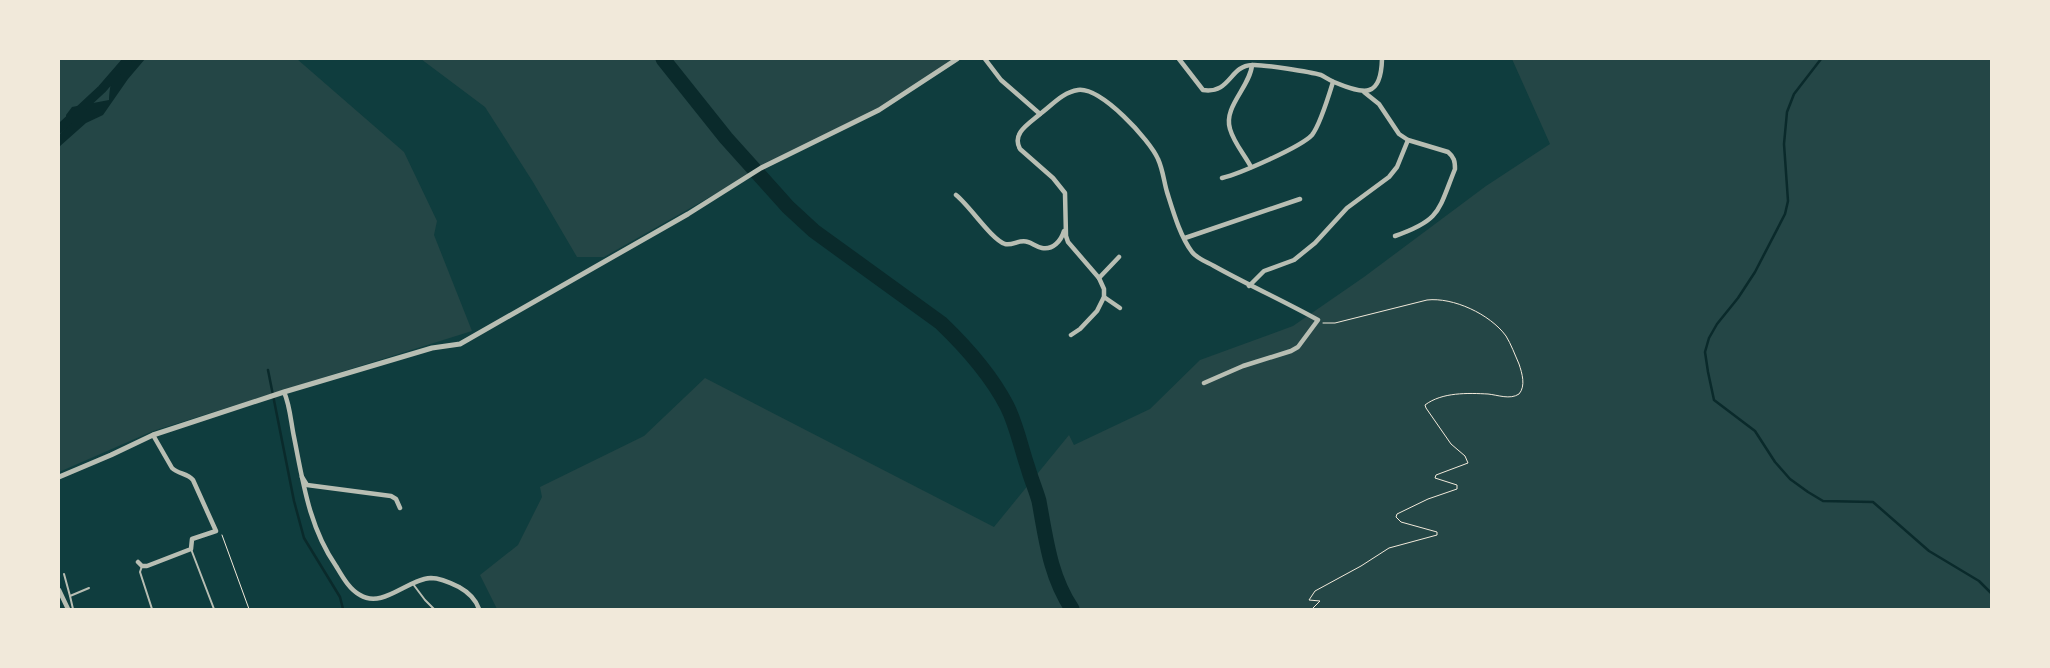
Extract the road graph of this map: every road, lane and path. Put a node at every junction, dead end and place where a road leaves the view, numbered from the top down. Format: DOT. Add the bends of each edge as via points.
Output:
graph roads {
  1 [pos="957,59"];
  2 [pos="986,59"];
  3 [pos="1179,59"];
  4 [pos="1382,59"];
  5 [pos="1252,65"];
  6 [pos="1333,82"];
  7 [pos="1364,92"];
  8 [pos="1040,114"];
  9 [pos="1408,140"];
  10 [pos="1251,167"];
  11 [pos="1222,178"];
  12 [pos="956,195"];
  13 [pos="1300,200"];
  14 [pos="1065,230"];
  15 [pos="1395,236"];
  16 [pos="1185,238"];
  17 [pos="1119,258"];
  18 [pos="1098,278"];
  19 [pos="1249,286"];
  20 [pos="1104,297"];
  21 [pos="1120,308"];
  22 [pos="1318,320"];
  23 [pos="1071,335"];
  24 [pos="1204,384"];
  25 [pos="284,392"];
  26 [pos="152,435"];
  27 [pos="301,476"];
  28 [pos="59,477"];
  29 [pos="400,508"];
  30 [pos="222,534"];
  31 [pos="191,549"];
  32 [pos="140,564"];
  33 [pos="64,574"];
  34 [pos="413,583"];
  35 [pos="89,588"];
  36 [pos="59,590"];
  37 [pos="70,596"];
  38 [pos="68,609"];
  39 [pos="73,609"];
  40 [pos="152,609"];
  41 [pos="214,609"];
  42 [pos="249,609"];
  43 [pos="434,609"];
  44 [pos="479,609"];
  45 [pos="1312,609"];
  1 -- 25 [label="street" via="879,110 761,168 688,214 460,344 432,348"];
  2 -- 8 [label="street" via="1001,80"];
  3 -- 5 [label="street" via="1204,90 1210,91 1223,87 1239,69"];
  4 -- 7 [label="street" via="1378,82"];
  5 -- 6 [label="street" via="1320,75"];
  5 -- 10 [label="street" via="1250,77 1232,108 1229,120 1232,135"];
  6 -- 7 [label="street"];
  6 -- 10 [label="street" via="1313,134 1303,143"];
  7 -- 9 [label="street" via="1380,104 1399,134"];
  8 -- 14 [label="street" via="1019,133 1017,144 1065,193"];
  8 -- 16 [label="street" via="1068,93 1080,90 1105,100 1154,150"];
  9 -- 15 [label="street" via="1448,152 1453,156 1455,169 1439,209 1429,221"];
  9 -- 19 [label="street" via="1389,177 1347,208 1315,243 1294,260 1264,271"];
  10 -- 11 [label="street"];
  12 -- 14 [label="street" via="1002,243 1009,245 1027,241 1049,248 1061,239"];
  13 -- 16 [label="street"];
  14 -- 18 [label="street" via="1068,242"];
  16 -- 19 [label="street" via="1193,253"];
  17 -- 18 [label="street"];
  18 -- 20 [label="street"];
  19 -- 22 [label="street"];
  20 -- 21 [label="street"];
  20 -- 23 [label="street" via="1097,311"];
  22 -- 24 [label="street" via="1298,347 1291,351 1227,372"];
  22 -- 45 [label="path" via="1335,323 1432,300 1470,308 1505,335 1520,368 1523,386 1516,396 1458,394 1444,396 1425,405 1468,463 1436,475 1439,480 1457,485 1456,489 1416,504 1396,517 1400,522 1437,532 1437,535 1389,548 1315,592 1309,600 1320,601"];
  25 -- 26 [label="street"];
  25 -- 27 [label="street"];
  26 -- 28 [label="street"];
  26 -- 31 [label="street" via="172,468 193,480 216,531 192,539"];
  27 -- 29 [label="street" via="307,485 391,496"];
  27 -- 34 [label="street" via="317,532 328,555 359,595 371,600"];
  30 -- 42 [label="path"];
  31 -- 32 [label="street" via="147,566"];
  31 -- 41 [label="lane"];
  32 -- 40 [label="lane"];
  33 -- 37 [label="lane"];
  34 -- 43 [label="lane"];
  34 -- 44 [label="street" via="430,578 448,582 465,590"];
  35 -- 37 [label="lane"];
  36 -- 38 [label="street"];
  37 -- 39 [label="lane"];
}
